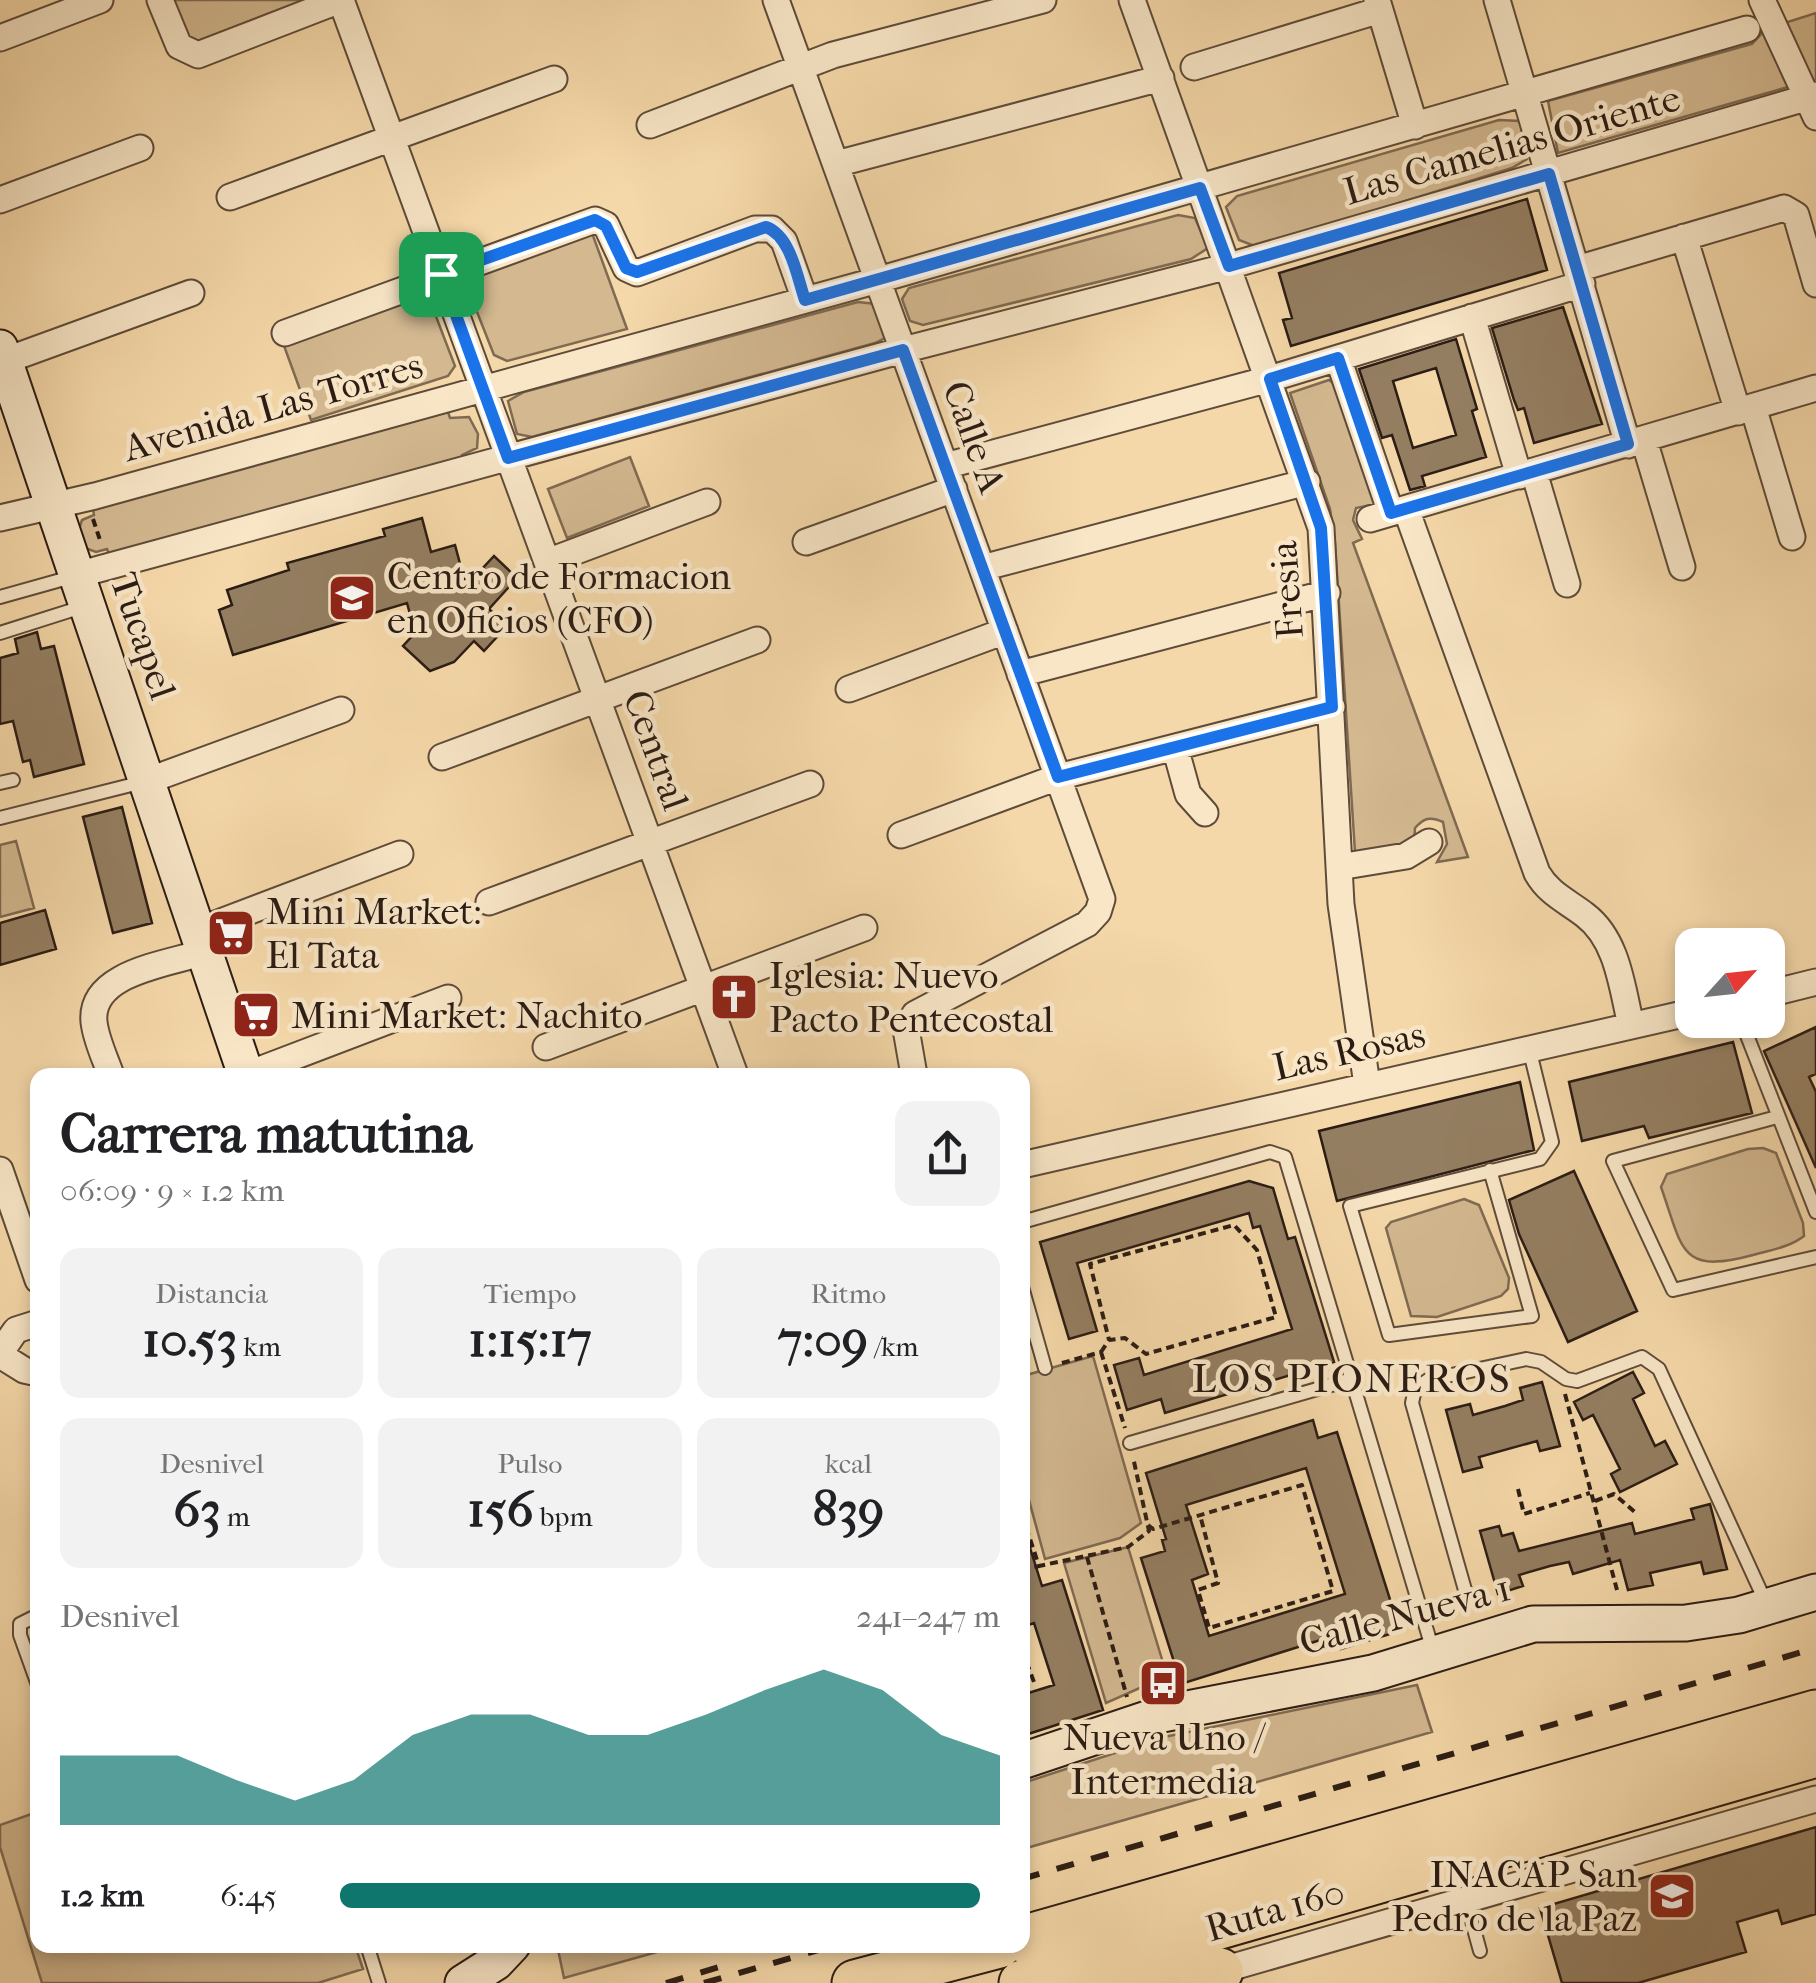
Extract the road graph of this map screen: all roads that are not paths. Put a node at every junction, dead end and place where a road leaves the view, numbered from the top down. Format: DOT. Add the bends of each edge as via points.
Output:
graph roads {
  1 [pos="100,0"];
  2 [pos="160,0"];
  3 [pos="341,0"];
  4 [pos="776,0"];
  5 [pos="1043,0"];
  6 [pos="1132,0"];
  7 [pos="1496,0"];
  8 [pos="1762,0"];
  9 [pos="1379,5"];
  10 [pos="1746,29"];
  11 [pos="0,38"];
  12 [pos="800,67"];
  13 [pos="1194,68"];
  14 [pos="1160,78"];
  15 [pos="554,79"];
  16 [pos="1525,94"];
  17 [pos="1813,104"];
  18 [pos="650,125"];
  19 [pos="1415,126"];
  20 [pos="391,138"];
  21 [pos="140,148"];
  22 [pos="836,164"];
  23 [pos="1549,174"];
  24 [pos="1200,188"];
  25 [pos="230,198"];
  26 [pos="0,200"];
  27 [pos="1684,237"];
  28 [pos="1229,266"];
  29 [pos="441,274"];
  30 [pos="1580,277"];
  31 [pos="878,280"];
  32 [pos="1816,284"];
  33 [pos="192,293"];
  34 [pos="805,300"];
  35 [pos="1472,317"];
  36 [pos="285,333"];
  37 [pos="903,350"];
  38 [pos="2,355"];
  39 [pos="1338,358"];
  40 [pos="1270,379"];
  41 [pos="482,388"];
  42 [pos="1816,388"];
  43 [pos="1746,410"];
  44 [pos="1636,442"];
  45 [pos="508,458"];
  46 [pos="1526,474"];
  47 [pos="949,478"];
  48 [pos="1307,482"];
  49 [pos="70,502"];
  50 [pos="707,502"];
  51 [pos="1389,514"];
  52 [pos="0,518"];
  53 [pos="1792,537"];
  54 [pos="806,542"];
  55 [pos="547,562"];
  56 [pos="982,568"];
  57 [pos="1682,568"];
  58 [pos="91,583"];
  59 [pos="1566,584"];
  60 [pos="1327,593"];
  61 [pos="0,597"];
  62 [pos="1005,630"];
  63 [pos="0,633"];
  64 [pos="757,640"];
  65 [pos="1020,674"];
  66 [pos="849,689"];
  67 [pos="598,700"];
  68 [pos="1332,707"];
  69 [pos="341,710"];
  70 [pos="1175,747"];
  71 [pos="442,757"];
  72 [pos="1058,777"];
  73 [pos="147,781"];
  74 [pos="810,784"];
  75 [pos="1206,813"];
  76 [pos="0,818"];
  77 [pos="901,835"];
  78 [pos="1428,842"];
  79 [pos="650,843"];
  80 [pos="400,854"];
  81 [pos="1339,867"];
  82 [pos="489,902"];
  83 [pos="864,928"];
  84 [pos="201,942"];
  85 [pos="1816,982"];
  86 [pos="704,988"];
  87 [pos="1785,990"];
  88 [pos="448,998"];
  89 [pos="1675,1016"];
  90 [pos="1631,1025"];
  91 [pos="1748,1038"];
  92 [pos="546,1048"];
  93 [pos="1529,1048"];
  94 [pos="109,1068"];
  95 [pos="244,1068"];
  96 [pos="264,1068"];
  97 [pos="733,1068"];
  98 [pos="913,1068"];
  99 [pos="1367,1086"];
  100 [pos="1777,1117"];
  101 [pos="1030,1163"];
  102 [pos="0,1170"];
  103 [pos="1490,1170"];
  104 [pos="1816,1212"];
  105 [pos="1030,1220"];
  106 [pos="30,1257"];
  107 [pos="1816,1257"];
  108 [pos="1030,1314"];
  109 [pos="30,1326"];
  110 [pos="0,1354"];
  111 [pos="1046,1368"];
  112 [pos="30,1371"];
  113 [pos="1352,1379"];
  114 [pos="1130,1443"];
  115 [pos="1816,1592"];
  116 [pos="1467,1597"];
  117 [pos="1768,1606"];
  118 [pos="30,1619"];
  119 [pos="1434,1654"];
  120 [pos="30,1663"];
  121 [pos="1816,1713"];
  122 [pos="1816,1754"];
  123 [pos="1030,1758"];
  124 [pos="1816,1799"];
  125 [pos="1466,1900"];
  126 [pos="1030,1937"];
  127 [pos="1480,1951"];
  128 [pos="370,1953"];
  129 [pos="499,1953"];
  130 [pos="969,1953"];
  131 [pos="474,1969"];
  132 [pos="1199,1977"];
  133 [pos="379,1983"];
  134 [pos="855,1983"];
  135 [pos="1022,1983"];
  136 [pos="1064,1983"];
  1 -- 11 [label="street"];
  2 -- 3 [label="street" via="179,46 198,55"];
  3 -- 20 [label="street, Central"];
  4 -- 12 [label="street, Calle A"];
  5 -- 12 [label="street"];
  6 -- 14 [label="street, Fresia"];
  7 -- 16 [label="street"];
  8 -- 17 [label="street"];
  9 -- 13 [label="street"];
  9 -- 19 [label="street"];
  10 -- 16 [label="street, Avenida Las Torres"];
  12 -- 18 [label="street"];
  12 -- 22 [label="street, Calle A"];
  14 -- 22 [label="street"];
  14 -- 24 [label="street, Fresia"];
  15 -- 20 [label="street"];
  16 -- 19 [label="street, Avenida Las Torres"];
  16 -- 23 [label="street"];
  17 -- 23 [label="street, Las Camelias Oriente"];
  19 -- 24 [label="street, Avenida Las Torres"];
  20 -- 25 [label="street"];
  20 -- 29 [label="street, Central"];
  21 -- 26 [label="street"];
  22 -- 31 [label="street, Calle A"];
  23 -- 28 [label="street, Las Camelias Oriente"];
  23 -- 30 [label="street"];
  24 -- 28 [label="street, Fresia"];
  24 -- 31 [label="street, Avenida Las Torres"];
  27 -- 30 [label="street"];
  27 -- 32 [label="street" via="1784,197 1796,214"];
  27 -- 43 [label="street"];
  28 -- 37 [label="street"];
  28 -- 40 [label="street, Fresia"];
  29 -- 34 [label="street" via="595,220 606,226 626,268 637,272 766,227 784,241"];
  29 -- 36 [label="street"];
  29 -- 41 [label="street, Central"];
  30 -- 35 [label="street"];
  30 -- 44 [label="street"];
  31 -- 34 [label="street, Avenida Las Torres"];
  31 -- 37 [label="street, Calle A"];
  33 -- 38 [label="street"];
  34 -- 41 [label="street, Avenida Las Torres"];
  35 -- 39 [label="street"];
  35 -- 46 [label="street"];
  37 -- 45 [label="street"];
  37 -- 47 [label="street, Calle A"];
  38 -- 49 [label="main road, Tucapel"];
  39 -- 40 [label="street"];
  39 -- 51 [label="street"];
  40 -- 47 [label="street"];
  40 -- 48 [label="street, Fresia"];
  41 -- 45 [label="street, Central"];
  41 -- 49 [label="street, Avenida Las Torres"];
  42 -- 43 [label="street"];
  43 -- 44 [label="street"];
  43 -- 53 [label="street"];
  44 -- 46 [label="street"];
  44 -- 57 [label="street"];
  45 -- 55 [label="street, Central"];
  45 -- 58 [label="street"];
  46 -- 51 [label="street"];
  46 -- 59 [label="street"];
  47 -- 54 [label="street"];
  47 -- 56 [label="street, Calle A"];
  48 -- 56 [label="street"];
  48 -- 60 [label="street, Fresia" via="1321,528"];
  49 -- 52 [label="street, Avenida Las Torres"];
  49 -- 58 [label="main road, Tucapel"];
  50 -- 55 [label="street"];
  51 -- 90 [label="street" via="1533,864 1549,890 1604,936"];
  55 -- 67 [label="street, Central"];
  56 -- 62 [label="street, Calle A"];
  58 -- 61 [label="lane"];
  58 -- 63 [label="lane"];
  58 -- 73 [label="main road, Tucapel"];
  60 -- 65 [label="street"];
  60 -- 68 [label="street, Fresia"];
  62 -- 65 [label="street, Calle A"];
  62 -- 66 [label="street"];
  64 -- 67 [label="street"];
  65 -- 72 [label="street, Calle A"];
  67 -- 71 [label="street"];
  67 -- 79 [label="street, Central"];
  68 -- 70 [label="street"];
  68 -- 81 [label="street, Fresia"];
  69 -- 73 [label="street"];
  70 -- 72 [label="street"];
  70 -- 75 [label="street" via="1188,794"];
  72 -- 77 [label="street"];
  72 -- 98 [label="street, Calle A" via="1102,899 1098,912 916,1014 906,1029"];
  73 -- 76 [label="lane"];
  73 -- 84 [label="main road, Tucapel"];
  74 -- 79 [label="street"];
  78 -- 81 [label="street" via="1406,856"];
  79 -- 82 [label="street"];
  79 -- 86 [label="street, Central"];
  80 -- 84 [label="street"];
  81 -- 99 [label="street, Fresia"];
  83 -- 86 [label="street"];
  84 -- 94 [label="street" via="125,978 99,998 94,1020"];
  84 -- 95 [label="main road, Tucapel"];
  85 -- 87 [label="street"];
  86 -- 92 [label="street"];
  86 -- 97 [label="street, Central"];
  88 -- 96 [label="street"];
  89 -- 90 [label="street, Las Rosas"];
  90 -- 93 [label="street, Las Rosas"];
  91 -- 100 [label="lane"];
  93 -- 99 [label="street, Las Rosas"];
  93 -- 103 [label="lane" via="1552,1142 1540,1159"];
  99 -- 101 [label="street, Las Rosas"];
  100 -- 104 [label="lane"];
  100 -- 107 [label="lane" via="1614,1161 1673,1290"];
  102 -- 106 [label="street"];
  103 -- 103 [label="lane" via="1350,1206 1389,1335 1532,1316"];
  105 -- 113 [label="lane" via="1282,1154"];
  108 -- 111 [label="lane"];
  109 -- 110 [label="street" via="16,1330"];
  110 -- 112 [label="street"];
  113 -- 114 [label="lane"];
  113 -- 119 [label="lane"];
  115 -- 117 [label="main road, Calle Nueva 1"];
  116 -- 117 [label="lane" via="1412,1403 1415,1389 1428,1380 1526,1359 1584,1380 1636,1358 1655,1362"];
  117 -- 119 [label="main road, Calle Nueva 1" via="1686,1623 1533,1624"];
  118 -- 120 [label="lane" via="20,1624"];
  119 -- 123 [label="main road, Calle Nueva 1" via="1162,1714"];
  121 -- 126 [label="highway, Ruta 160"];
  122 -- 135 [label="highway, Ruta 160"];
  124 -- 125 [label="street"];
  125 -- 127 [label="lane"];
  125 -- 132 [label="street"];
  128 -- 133 [label="lane"];
  129 -- 131 [label="main road"];
  130 -- 134 [label="highway"];
  132 -- 136 [label="highway"];
}
